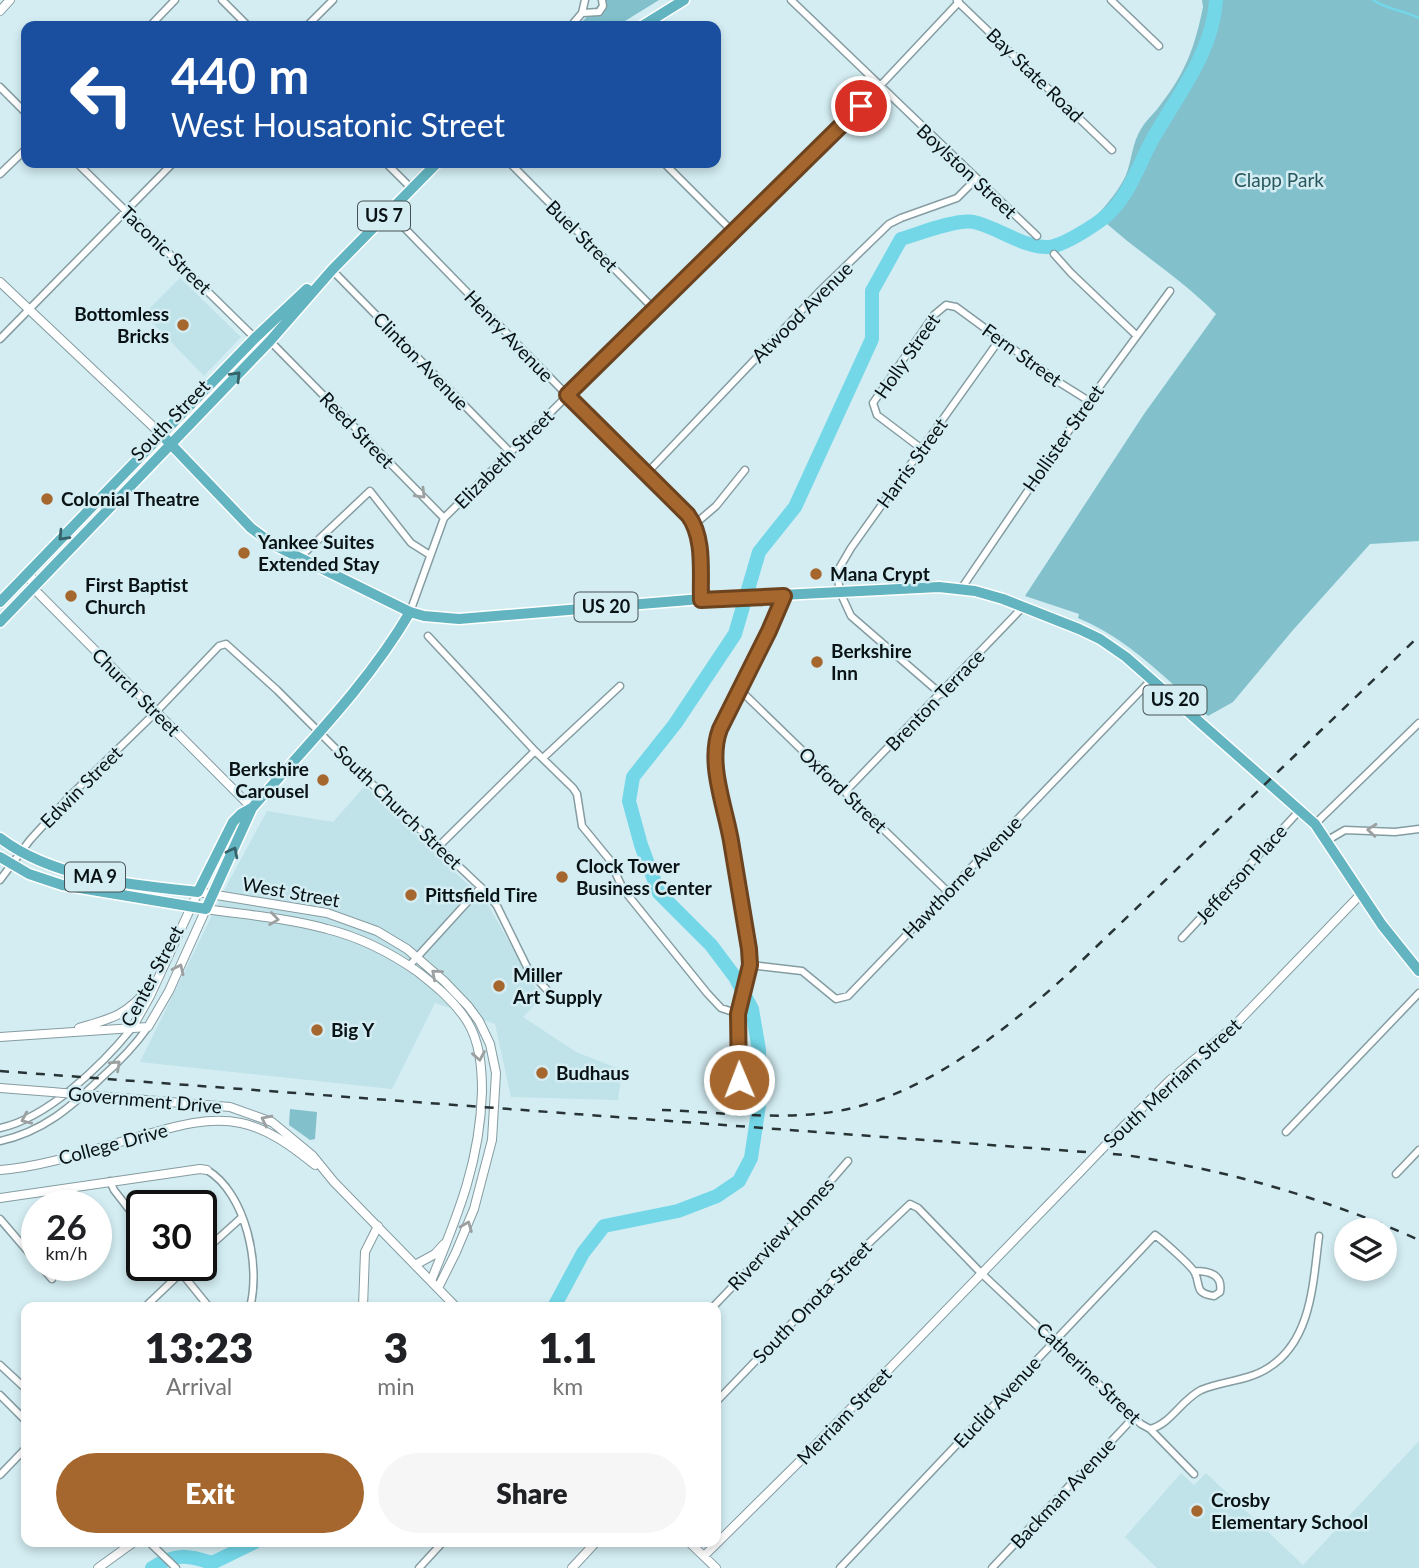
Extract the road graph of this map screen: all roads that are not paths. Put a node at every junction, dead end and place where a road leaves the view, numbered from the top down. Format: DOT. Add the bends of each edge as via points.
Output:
graph roads {
  1 [pos="10,0"];
  2 [pos="175,0"];
  3 [pos="222,0"];
  4 [pos="333,0"];
  5 [pos="585,0"];
  6 [pos="602,0"];
  7 [pos="684,0"];
  8 [pos="791,0"];
  9 [pos="1111,0"];
  10 [pos="958,1"];
  11 [pos="0,10"];
  12 [pos="582,13"];
  13 [pos="155,21"];
  14 [pos="243,21"];
  15 [pos="312,21"];
  16 [pos="575,21"];
  17 [pos="650,21"];
  18 [pos="1159,46"];
  19 [pos="0,87"];
  20 [pos="879,87"];
  21 [pos="21,108"];
  22 [pos="1112,150"];
  23 [pos="21,154"];
  24 [pos="82,168"];
  25 [pos="168,168"];
  26 [pos="391,168"];
  27 [pos="432,168"];
  28 [pos="515,168"];
  29 [pos="669,168"];
  30 [pos="0,174"];
  31 [pos="976,179"];
  32 [pos="411,188"];
  33 [pos="125,210"];
  34 [pos="389,212"];
  35 [pos="733,232"];
  36 [pos="1037,236"];
  37 [pos="1054,254"];
  38 [pos="332,270"];
  39 [pos="0,282"];
  40 [pos="1170,291"];
  41 [pos="956,307"];
  42 [pos="29,308"];
  43 [pos="654,309"];
  44 [pos="1136,335"];
  45 [pos="255,338"];
  46 [pos="0,339"];
  47 [pos="1000,339"];
  48 [pos="270,341"];
  49 [pos="567,395"];
  50 [pos="1089,401"];
  51 [pos="162,435"];
  52 [pos="171,443"];
  53 [pos="922,449"];
  54 [pos="510,452"];
  55 [pos="745,470"];
  56 [pos="647,473"];
  57 [pos="444,519"];
  58 [pos="695,524"];
  59 [pos="430,555"];
  60 [pos="299,558"];
  61 [pos="30,570"];
  62 [pos="33,588"];
  63 [pos="961,589"];
  64 [pos="840,592"];
  65 [pos="779,596"];
  66 [pos="701,600"];
  67 [pos="0,602"];
  68 [pos="1023,607"];
  69 [pos="410,612"];
  70 [pos="0,622"];
  71 [pos="428,636"];
  72 [pos="223,644"];
  73 [pos="1152,679"];
  74 [pos="620,686"];
  75 [pos="739,689"];
  76 [pos="941,694"];
  77 [pos="156,712"];
  78 [pos="1419,723"];
  79 [pos="319,731"];
  80 [pos="535,751"];
  81 [pos="543,758"];
  82 [pos="845,792"];
  83 [pos="252,808"];
  84 [pos="1300,810"];
  85 [pos="1315,824"];
  86 [pos="1419,829"];
  87 [pos="0,838"];
  88 [pos="1328,840"];
  89 [pos="439,846"];
  90 [pos="20,852"];
  91 [pos="0,857"];
  92 [pos="11,864"];
  93 [pos="0,880"];
  94 [pos="481,887"];
  95 [pos="947,891"];
  96 [pos="198,892"];
  97 [pos="1362,893"];
  98 [pos="212,895"];
  99 [pos="191,907"];
  100 [pos="206,909"];
  101 [pos="1182,938"];
  102 [pos="417,957"];
  103 [pos="750,965"];
  104 [pos="409,966"];
  105 [pos="1419,971"];
  106 [pos="157,979"];
  107 [pos="547,990"];
  108 [pos="1419,992"];
  109 [pos="738,1014"];
  110 [pos="148,1027"];
  111 [pos="132,1028"];
  112 [pos="66,1031"];
  113 [pos="0,1037"];
  114 [pos="0,1088"];
  115 [pos="740,1104"];
  116 [pos="0,1128"];
  117 [pos="1286,1132"];
  118 [pos="0,1141"];
  119 [pos="1419,1150"];
  120 [pos="848,1161"];
  121 [pos="0,1170"];
  122 [pos="207,1170"];
  123 [pos="1396,1174"];
  124 [pos="110,1181"];
  125 [pos="334,1182"];
  126 [pos="0,1198"];
  127 [pos="910,1204"];
  128 [pos="126,1205"];
  129 [pos="241,1218"];
  130 [pos="0,1219"];
  131 [pos="378,1226"];
  132 [pos="450,1234"];
  133 [pos="1319,1236"];
  134 [pos="217,1240"];
  135 [pos="21,1244"];
  136 [pos="415,1265"];
  137 [pos="1195,1272"];
  138 [pos="981,1273"];
  139 [pos="173,1281"];
  140 [pos="188,1281"];
  141 [pos="434,1284"];
  142 [pos="150,1302"];
  143 [pos="205,1302"];
  144 [pos="251,1302"];
  145 [pos="363,1302"];
  146 [pos="451,1302"];
  147 [pos="718,1302"];
  148 [pos="1054,1341"];
  149 [pos="0,1364"];
  150 [pos="21,1384"];
  151 [pos="0,1395"];
  152 [pos="721,1397"];
  153 [pos="21,1416"];
  154 [pos="1134,1418"];
  155 [pos="1150,1429"];
  156 [pos="21,1453"];
  157 [pos="1194,1474"];
  158 [pos="0,1475"];
  159 [pos="721,1539"];
  160 [pos="127,1547"];
  161 [pos="154,1547"];
  162 [pos="438,1547"];
  163 [pos="591,1547"];
  164 [pos="694,1547"];
  165 [pos="713,1547"];
  166 [pos="704,1556"];
  167 [pos="174,1566"];
  168 [pos="97,1568"];
  169 [pos="419,1568"];
  170 [pos="572,1568"];
  171 [pos="716,1568"];
  172 [pos="840,1568"];
  173 [pos="992,1568"];
  1 -- 11 [label="street"];
  2 -- 13 [label="street"];
  3 -- 14 [label="street"];
  4 -- 15 [label="street"];
  5 -- 12 [label="street"];
  6 -- 12 [label="street" via="599,12"];
  7 -- 17 [label="highway"];
  8 -- 20 [label="street, Boylston Street"];
  9 -- 18 [label="street"];
  10 -- 20 [label="street, Elizabeth Street"];
  10 -- 22 [label="street, Bay State Road"];
  12 -- 16 [label="street"];
  19 -- 21 [label="street"];
  20 -- 31 [label="street, Boylston Street"];
  20 -- 35 [label="street, Elizabeth Street"];
  23 -- 30 [label="street"];
  24 -- 33 [label="street, Taconic Street"];
  25 -- 33 [label="street"];
  26 -- 32 [label="street"];
  27 -- 32 [label="highway, South Street / US 7"];
  28 -- 43 [label="street, Buel Street"];
  29 -- 35 [label="street"];
  31 -- 36 [label="street, Boylston Street"];
  31 -- 56 [label="street, Atwood Avenue" via="957,198 889,224 818,292"];
  32 -- 34 [label="highway, South Street / US 7"];
  33 -- 42 [label="street"];
  33 -- 45 [label="street, Taconic Street"];
  34 -- 38 [label="highway, South Street / US 7"];
  34 -- 49 [label="street, Henry Avenue"];
  35 -- 43 [label="street, Elizabeth Street"];
  37 -- 44 [label="street"];
  38 -- 45 [label="highway, South Street / US 7"];
  38 -- 48 [label="highway, South Street / US 7"];
  38 -- 54 [label="street, Clinton Avenue"];
  39 -- 42 [label="street"];
  40 -- 44 [label="street, Hollister Street"];
  41 -- 47 [label="street, Fern Street"];
  41 -- 53 [label="street, Holly Street" via="940,309 873,402 880,417"];
  42 -- 46 [label="street"];
  42 -- 51 [label="street"];
  43 -- 49 [label="street, Elizabeth Street"];
  44 -- 50 [label="street, Hollister Street"];
  45 -- 51 [label="highway, South Street / US 7"];
  47 -- 50 [label="street, Fern Street"];
  47 -- 53 [label="street, Harris Street"];
  52 -- 48 [label="highway, South Street / US 7, one-way"];
  48 -- 57 [label="street, Reed Street, one-way"];
  49 -- 54 [label="street, Elizabeth Street"];
  49 -- 56 [label="street, Henry Avenue"];
  50 -- 63 [label="street, Hollister Street"];
  51 -- 52 [label="highway, US 20"];
  51 -- 61 [label="highway, South Street / US 7, one-way"];
  52 -- 60 [label="highway, US 20" via="251,528"];
  52 -- 62 [label="highway, South Street / US 7"];
  53 -- 64 [label="street, Harris Street" via="841,563 837,572"];
  54 -- 57 [label="street, Elizabeth Street"];
  55 -- 58 [label="street"];
  56 -- 58 [label="street, Henry Avenue"];
  57 -- 59 [label="street, Elizabeth Street"];
  58 -- 66 [label="street"];
  59 -- 60 [label="street" via="411,543 370,491"];
  59 -- 69 [label="street, Elizabeth Street"];
  60 -- 69 [label="highway, US 20"];
  61 -- 62 [label="street"];
  61 -- 67 [label="highway, South Street / US 7"];
  62 -- 70 [label="highway, South Street / US 7"];
  62 -- 77 [label="street, Church Street"];
  63 -- 64 [label="highway, US 20"];
  63 -- 68 [label="highway, US 20"];
  64 -- 65 [label="highway, US 20"];
  64 -- 76 [label="street" via="851,616"];
  65 -- 66 [label="highway, US 20"];
  65 -- 75 [label="street" via="769,631"];
  66 -- 69 [label="highway, US 20" via="459,619"];
  68 -- 73 [label="highway, US 20" via="1100,639"];
  68 -- 76 [label="street, Brenton Terrace"];
  69 -- 79 [label="highway, Center Street" via="383,655"];
  71 -- 80 [label="street"];
  72 -- 77 [label="street, Edwin Street"];
  72 -- 79 [label="street, South Church Street" via="234,649"];
  73 -- 84 [label="highway, US 20"];
  73 -- 95 [label="street, Hawthorne Avenue"];
  74 -- 81 [label="street"];
  75 -- 82 [label="street, Oxford Street"];
  75 -- 103 [label="street" via="717,736 716,768"];
  76 -- 82 [label="street, Brenton Terrace"];
  77 -- 83 [label="street, Church Street"];
  77 -- 90 [label="street, Edwin Street"];
  78 -- 85 [label="street"];
  79 -- 83 [label="highway, Center Street"];
  79 -- 89 [label="street, South Church Street"];
  80 -- 81 [label="street"];
  80 -- 89 [label="street"];
  81 -- 109 [label="street" via="577,794 582,826 609,859 635,905 721,1008"];
  82 -- 95 [label="street, Oxford Street"];
  83 -- 96 [label="highway, Center Street" via="233,821"];
  98 -- 83 [label="highway, Center Street, one-way"];
  84 -- 85 [label="highway, US 20"];
  84 -- 101 [label="street, Jefferson Place"];
  85 -- 88 [label="highway, US 20"];
  86 -- 88 [label="street, one-way" via="1345,830"];
  87 -- 90 [label="highway, West Street / MA 9"];
  88 -- 97 [label="highway, US 20"];
  89 -- 94 [label="street, South Church Street"];
  90 -- 92 [label="street, Edwin Street"];
  90 -- 96 [label="highway, West Street / MA 9" via="66,872"];
  91 -- 92 [label="highway, West Street / MA 9"];
  92 -- 93 [label="street, Edwin Street"];
  92 -- 99 [label="highway, West Street / MA 9" via="62,885"];
  94 -- 102 [label="street"];
  94 -- 107 [label="street, South Church Street" via="497,906 528,969"];
  95 -- 103 [label="street, Hawthorne Avenue" via="843,999 830,996 802,971"];
  96 -- 98 [label="street, West Street"];
  96 -- 99 [label="street, Center Street"];
  97 -- 105 [label="highway, US 20"];
  97 -- 138 [label="street, South Merriam Street, bridge" via="1233,1027 1170,1080"];
  98 -- 100 [label="highway, Center Street"];
  98 -- 102 [label="street, West Street" via="339,917 377,931"];
  99 -- 100 [label="highway, West Street / MA 9"];
  99 -- 106 [label="street, Center Street"];
  100 -- 104 [label="street, West Street, one-way" via="330,929"];
  110 -- 100 [label="street, Center Street, one-way"];
  102 -- 104 [label="street"];
  141 -- 102 [label="street, West Street, one-way" via="467,1228 486,1169 496,1073 479,1021 459,995"];
  103 -- 109 [label="street"];
  104 -- 132 [label="street, West Street, one-way" via="458,1008 474,1034 480,1057 477,1148"];
  106 -- 111 [label="street, Center Street"];
  106 -- 112 [label="street" via="122,1014"];
  108 -- 117 [label="street"];
  109 -- 115 [label="street"];
  110 -- 111 [label="street"];
  118 -- 110 [label="street, Center Street, one-way" via="35,1130 60,1115 128,1053"];
  111 -- 112 [label="street"];
  111 -- 116 [label="street, Center Street, one-way" via="51,1105"];
  112 -- 113 [label="street"];
  125 -- 114 [label="street, Government Drive, one-way, bridge" via="312,1155 272,1122 230,1107"];
  119 -- 123 [label="street"];
  120 -- 147 [label="street, Riverview Homes"];
  121 -- 125 [label="street, College Drive" via="33,1166 186,1124 223,1121 275,1137"];
  122 -- 124 [label="street"];
  122 -- 129 [label="street" via="218,1178"];
  124 -- 126 [label="street"];
  124 -- 128 [label="street"];
  125 -- 131 [label="street, Government Drive"];
  127 -- 138 [label="street, Catherine Street"];
  127 -- 152 [label="street, South Onota Street"];
  129 -- 134 [label="street"];
  129 -- 144 [label="street" via="255,1267"];
  130 -- 135 [label="street"];
  131 -- 136 [label="street, Government Drive"];
  131 -- 145 [label="street" via="365,1252"];
  132 -- 136 [label="street, West Street" via="435,1254"];
  132 -- 141 [label="street, West Street"];
  133 -- 155 [label="street" via="1311,1304 1289,1348 1270,1367 1250,1377 1201,1390"];
  136 -- 141 [label="street, Government Drive"];
  137 -- 137 [label="street" via="1218,1277 1220,1292 1214,1296 1203,1293"];
  137 -- 148 [label="street, Euclid Avenue" via="1154,1236"];
  138 -- 148 [label="street, Catherine Street"];
  138 -- 159 [label="street, Merriam Street"];
  139 -- 142 [label="street"];
  140 -- 143 [label="street"];
  141 -- 146 [label="street"];
  148 -- 154 [label="street, Catherine Street"];
  148 -- 172 [label="street, Euclid Avenue"];
  149 -- 150 [label="street"];
  151 -- 153 [label="street"];
  154 -- 155 [label="street, Catherine Street"];
  154 -- 173 [label="street, Backman Avenue"];
  155 -- 157 [label="street, Catherine Street"];
  156 -- 158 [label="street"];
  160 -- 168 [label="street"];
  161 -- 167 [label="street"];
  162 -- 169 [label="street"];
  163 -- 170 [label="street"];
  164 -- 166 [label="street"];
  165 -- 166 [label="street, Merriam Street"];
  166 -- 171 [label="street"];
}
